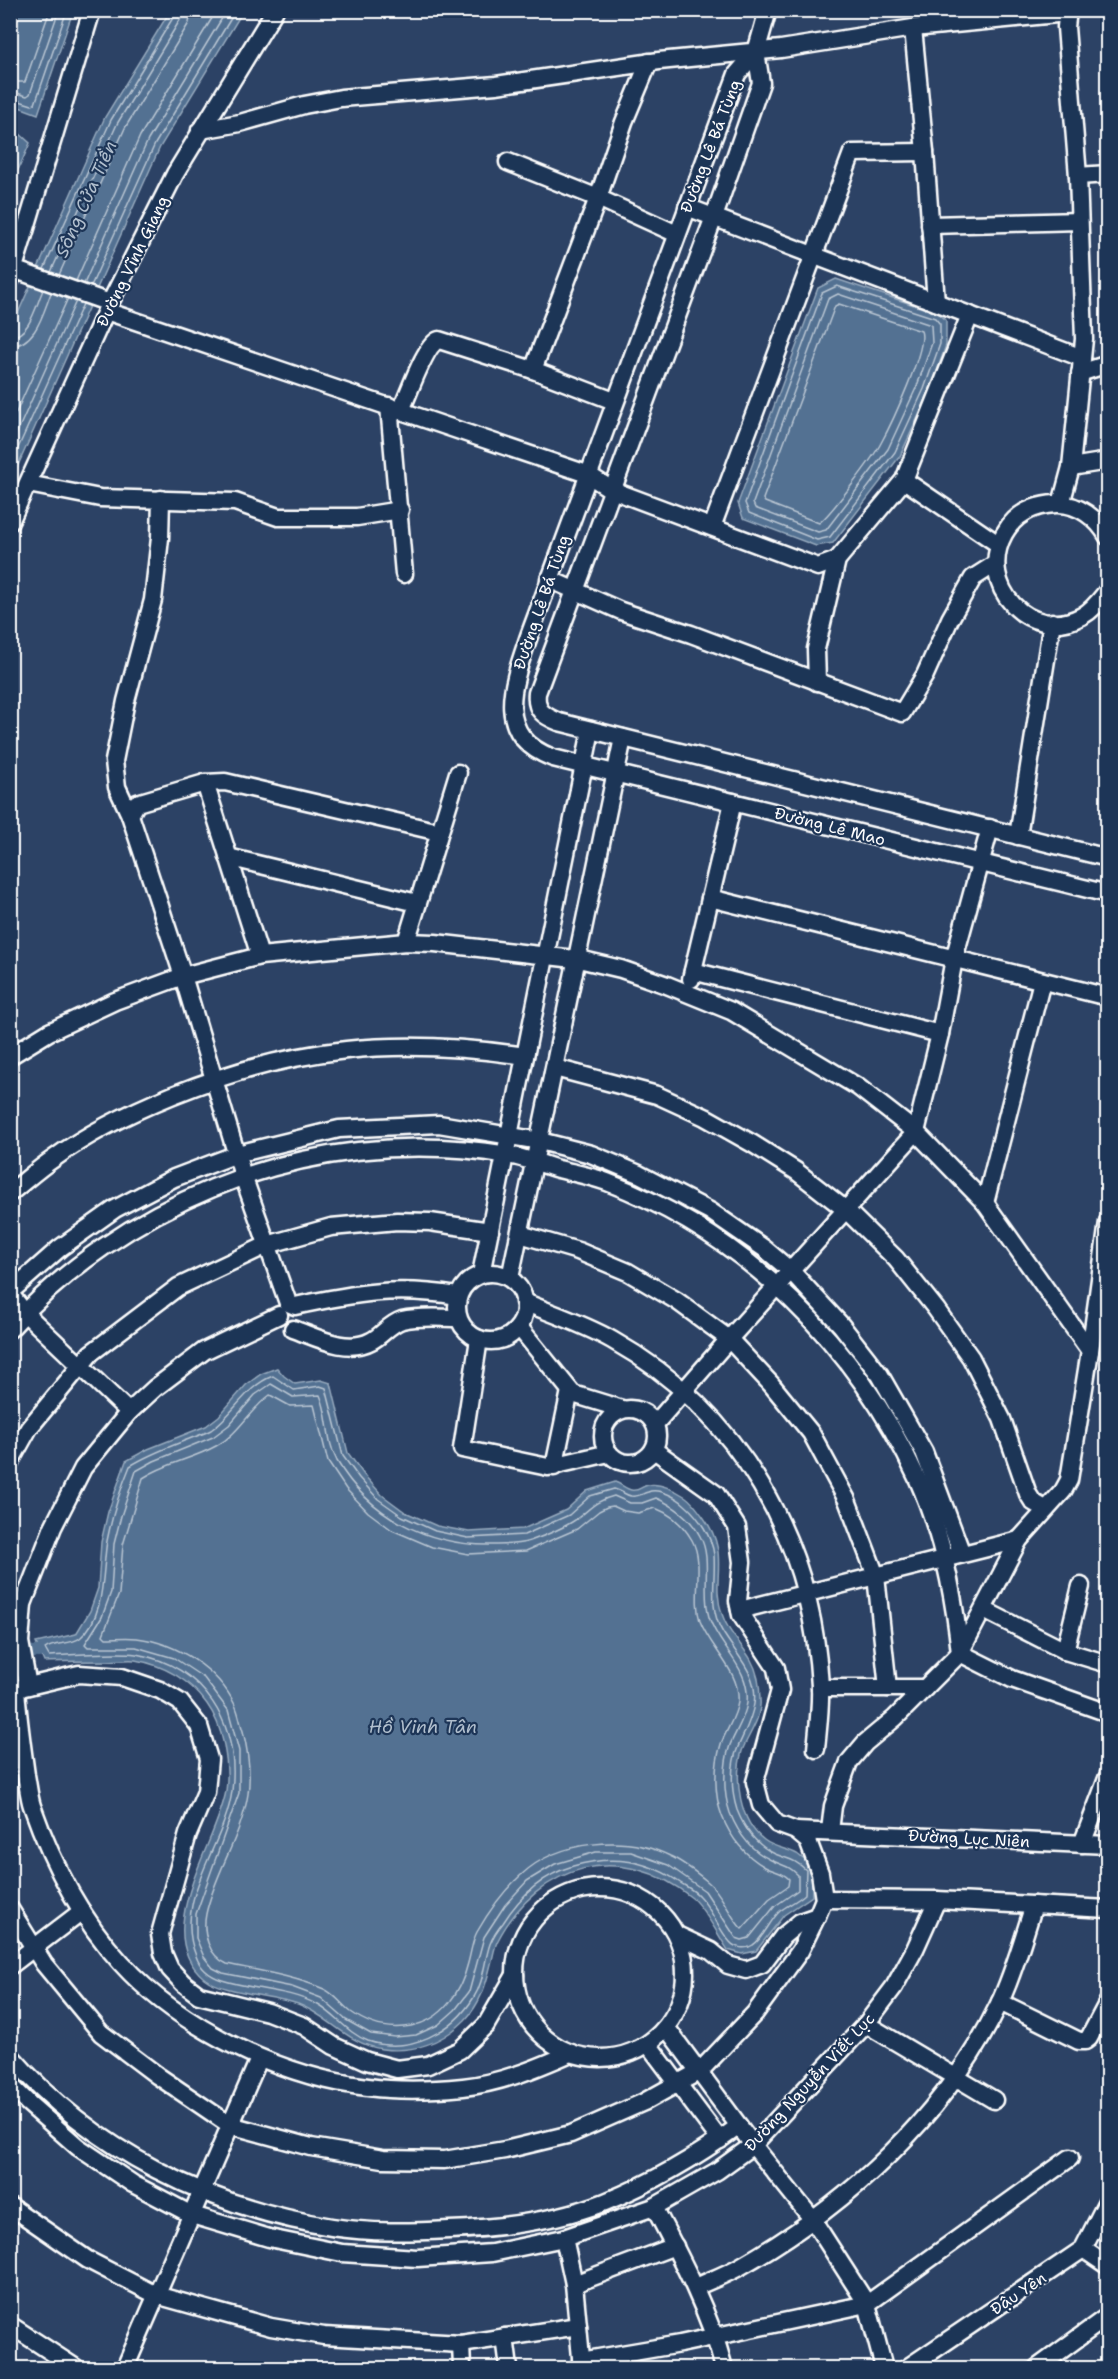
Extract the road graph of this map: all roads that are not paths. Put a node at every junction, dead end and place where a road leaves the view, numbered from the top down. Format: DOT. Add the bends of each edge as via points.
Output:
graph roads {
  1 [pos="92,10"];
  2 [pos="275,10"];
  3 [pos="768,10"];
  4 [pos="1067,12"];
  5 [pos="913,28"];
  6 [pos="756,52"];
  7 [pos="649,62"];
  8 [pos="200,130"];
  9 [pos="925,153"];
  10 [pos="508,162"];
  11 [pos="1107,174"];
  12 [pos="1077,176"];
  13 [pos="598,198"];
  14 [pos="687,207"];
  15 [pos="714,217"];
  16 [pos="1079,221"];
  17 [pos="930,225"];
  18 [pos="677,234"];
  19 [pos="10,251"];
  20 [pos="813,255"];
  21 [pos="15,273"];
  22 [pos="936,302"];
  23 [pos="104,304"];
  24 [pos="970,315"];
  25 [pos="1107,364"];
  26 [pos="1081,366"];
  27 [pos="533,370"];
  28 [pos="614,401"];
  29 [pos="395,408"];
  30 [pos="1107,460"];
  31 [pos="1071,467"];
  32 [pos="587,474"];
  33 [pos="904,480"];
  34 [pos="28,484"];
  35 [pos="612,490"];
  36 [pos="161,499"];
  37 [pos="1061,504"];
  38 [pos="400,510"];
  39 [pos="10,522"];
  40 [pos="712,527"];
  41 [pos="1107,537"];
  42 [pos="998,544"];
  43 [pos="837,560"];
  44 [pos="995,564"];
  45 [pos="404,574"];
  46 [pos="549,579"];
  47 [pos="1107,590"];
  48 [pos="575,591"];
  49 [pos="1052,622"];
  50 [pos="817,682"];
  51 [pos="513,683"];
  52 [pos="591,730"];
  53 [pos="623,738"];
  54 [pos="584,765"];
  55 [pos="458,773"];
  56 [pos="616,773"];
  57 [pos="205,783"];
  58 [pos="733,802"];
  59 [pos="130,815"];
  60 [pos="990,828"];
  61 [pos="439,832"];
  62 [pos="1018,836"];
  63 [pos="228,857"];
  64 [pos="1107,858"];
  65 [pos="980,863"];
  66 [pos="1107,894"];
  67 [pos="710,898"];
  68 [pos="417,903"];
  69 [pos="406,942"];
  70 [pos="260,956"];
  71 [pos="545,957"];
  72 [pos="954,959"];
  73 [pos="577,960"];
  74 [pos="693,971"];
  75 [pos="183,976"];
  76 [pos="1042,981"];
  77 [pos="688,993"];
  78 [pos="1107,997"];
  79 [pos="940,1034"];
  80 [pos="10,1056"];
  81 [pos="525,1056"];
  82 [pos="555,1068"];
  83 [pos="214,1078"];
  84 [pos="916,1132"];
  85 [pos="509,1136"];
  86 [pos="540,1141"];
  87 [pos="237,1154"];
  88 [pos="505,1155"];
  89 [pos="535,1162"];
  90 [pos="243,1176"];
  91 [pos="10,1193"];
  92 [pos="986,1203"];
  93 [pos="846,1210"];
  94 [pos="1107,1222"];
  95 [pos="490,1231"];
  96 [pos="520,1234"];
  97 [pos="267,1245"];
  98 [pos="1105,1255"];
  99 [pos="791,1271"];
  100 [pos="481,1274"];
  101 [pos="510,1278"];
  102 [pos="778,1285"];
  103 [pos="10,1293"];
  104 [pos="458,1296"];
  105 [pos="524,1302"];
  106 [pos="26,1314"];
  107 [pos="279,1315"];
  108 [pos="458,1318"];
  109 [pos="519,1327"];
  110 [pos="10,1329"];
  111 [pos="293,1329"];
  112 [pos="479,1339"];
  113 [pos="729,1340"];
  114 [pos="1090,1351"];
  115 [pos="79,1366"];
  116 [pos="570,1391"];
  117 [pos="683,1391"];
  118 [pos="622,1409"];
  119 [pos="129,1412"];
  120 [pos="656,1424"];
  121 [pos="654,1450"];
  122 [pos="609,1452"];
  123 [pos="10,1462"];
  124 [pos="554,1467"];
  125 [pos="1045,1509"];
  126 [pos="1019,1540"];
  127 [pos="962,1554"];
  128 [pos="944,1559"];
  129 [pos="876,1576"];
  130 [pos="1081,1586"];
  131 [pos="806,1594"];
  132 [pos="740,1610"];
  133 [pos="984,1610"];
  134 [pos="16,1636"];
  135 [pos="1065,1651"];
  136 [pos="960,1653"];
  137 [pos="1107,1664"];
  138 [pos="20,1684"];
  139 [pos="820,1688"];
  140 [pos="888,1688"];
  141 [pos="925,1688"];
  142 [pos="1107,1713"];
  143 [pos="816,1749"];
  144 [pos="1107,1776"];
  145 [pos="796,1831"];
  146 [pos="830,1831"];
  147 [pos="1082,1844"];
  148 [pos="1107,1845"];
  149 [pos="824,1899"];
  150 [pos="937,1900"];
  151 [pos="1034,1905"];
  152 [pos="10,1909"];
  153 [pos="1107,1909"];
  154 [pos="82,1911"];
  155 [pos="817,1916"];
  156 [pos="677,1935"];
  157 [pos="34,1948"];
  158 [pos="10,1966"];
  159 [pos="515,1975"];
  160 [pos="1000,2002"];
  161 [pos="1107,2002"];
  162 [pos="866,2024"];
  163 [pos="666,2027"];
  164 [pos="648,2044"];
  165 [pos="571,2053"];
  166 [pos="10,2055"];
  167 [pos="259,2058"];
  168 [pos="700,2071"];
  169 [pos="955,2078"];
  170 [pos="679,2083"];
  171 [pos="10,2085"];
  172 [pos="994,2100"];
  173 [pos="230,2125"];
  174 [pos="739,2126"];
  175 [pos="720,2140"];
  176 [pos="753,2145"];
  177 [pos="1070,2158"];
  178 [pos="201,2192"];
  179 [pos="1107,2200"];
  180 [pos="10,2206"];
  181 [pos="654,2207"];
  182 [pos="192,2215"];
  183 [pos="813,2220"];
  184 [pos="528,2222"];
  185 [pos="564,2238"];
  186 [pos="532,2245"];
  187 [pos="675,2246"];
  188 [pos="1083,2249"];
  189 [pos="1107,2266"];
  190 [pos="574,2284"];
  191 [pos="696,2287"];
  192 [pos="156,2295"];
  193 [pos="867,2304"];
  194 [pos="1107,2316"];
  195 [pos="10,2325"];
  196 [pos="578,2326"];
  197 [pos="716,2336"];
  198 [pos="505,2337"];
  199 [pos="461,2344"];
  200 [pos="582,2365"];
  201 [pos="76,2368"];
  202 [pos="125,2368"];
  203 [pos="462,2368"];
  204 [pos="509,2368"];
  205 [pos="724,2368"];
  206 [pos="884,2368"];
  207 [pos="907,2368"];
  208 [pos="1037,2368"];
  1 -- 21 [label="street"];
  2 -- 8 [label="street, Đường Vĩnh Giang"];
  3 -- 6 [label="street"];
  4 -- 5 [label="street"];
  4 -- 12 [label="street"];
  5 -- 6 [label="street"];
  5 -- 9 [label="street"];
  6 -- 7 [label="street"];
  6 -- 14 [label="street, Đường Lê Bá Tùng" via="737,74"];
  6 -- 15 [label="street, Đường Lê Bá Tùng" via="761,83"];
  7 -- 8 [label="street" via="496,85 341,98"];
  7 -- 13 [label="street"];
  8 -- 23 [label="street, Đường Vĩnh Giang"];
  9 -- 17 [label="street"];
  9 -- 20 [label="street" via="852,153"];
  10 -- 13 [label="street"];
  11 -- 12 [label="street"];
  12 -- 16 [label="street"];
  13 -- 18 [label="street"];
  13 -- 27 [label="street"];
  14 -- 15 [label="street"];
  14 -- 18 [label="street, Đường Lê Bá Tùng"];
  15 -- 20 [label="street"];
  15 -- 35 [label="street, Đường Lê Bá Tùng"];
  16 -- 17 [label="street"];
  16 -- 26 [label="street" via="1084,339"];
  17 -- 22 [label="street"];
  18 -- 28 [label="street, Đường Lê Bá Tùng"];
  19 -- 21 [label="street"];
  20 -- 22 [label="street"];
  20 -- 40 [label="street"];
  21 -- 23 [label="street"];
  22 -- 24 [label="street"];
  23 -- 29 [label="street"];
  23 -- 34 [label="street, Đường Vĩnh Giang"];
  24 -- 26 [label="street"];
  24 -- 33 [label="street"];
  25 -- 26 [label="street"];
  26 -- 31 [label="street"];
  27 -- 28 [label="street"];
  27 -- 29 [label="street" via="437,340"];
  28 -- 32 [label="street, Đường Lê Bá Tùng"];
  29 -- 32 [label="street"];
  29 -- 38 [label="street"];
  30 -- 31 [label="street"];
  31 -- 37 [label="street"];
  32 -- 35 [label="street"];
  32 -- 46 [label="street, Đường Lê Bá Tùng"];
  33 -- 42 [label="street"];
  33 -- 43 [label="street"];
  34 -- 36 [label="street" via="93,497"];
  34 -- 39 [label="street, Đường Vĩnh Giang"];
  35 -- 40 [label="street"];
  35 -- 48 [label="street, Đường Lê Bá Tùng"];
  36 -- 38 [label="street" via="235,502 278,516 357,517"];
  36 -- 59 [label="street" via="153,600 114,761 117,787"];
  37 -- 41 [label="street" via="1080,509 1095,519"];
  37 -- 42 [label="street" via="1041,505 1023,513 1008,526"];
  38 -- 45 [label="street"];
  40 -- 43 [label="street" via="818,567"];
  42 -- 44 [label="street"];
  43 -- 50 [label="street" via="816,649"];
  44 -- 49 [label="street" via="999,584 1009,601 1024,614"];
  44 -- 50 [label="street" via="972,578 902,713"];
  46 -- 48 [label="street"];
  46 -- 51 [label="street, Đường Lê Bá Tùng"];
  47 -- 49 [label="street" via="1082,616"];
  48 -- 50 [label="street"];
  48 -- 52 [label="street, Đường Lê Bá Tùng" via="537,693 539,711 547,718"];
  49 -- 62 [label="street"];
  51 -- 54 [label="street, Đường Lê Mao" via="512,707 521,735 533,748"];
  52 -- 53 [label="street"];
  52 -- 54 [label="street"];
  53 -- 56 [label="street"];
  53 -- 60 [label="street"];
  54 -- 56 [label="street, Đường Lê Mao"];
  54 -- 71 [label="street"];
  55 -- 61 [label="street"];
  56 -- 58 [label="street, Đường Lê Mao"];
  56 -- 73 [label="street"];
  57 -- 59 [label="street" via="137,803"];
  57 -- 61 [label="street" via="235,784"];
  57 -- 63 [label="street"];
  58 -- 65 [label="street, Đường Lê Mao"];
  58 -- 67 [label="street"];
  59 -- 75 [label="street"];
  60 -- 62 [label="street"];
  60 -- 65 [label="street"];
  61 -- 68 [label="street"];
  62 -- 64 [label="street"];
  63 -- 68 [label="street"];
  63 -- 70 [label="street"];
  65 -- 66 [label="street, Đường Lê Mao"];
  65 -- 72 [label="street"];
  67 -- 72 [label="street"];
  67 -- 74 [label="street"];
  68 -- 69 [label="street"];
  69 -- 70 [label="street"];
  69 -- 71 [label="street" via="493,948"];
  70 -- 75 [label="street"];
  71 -- 73 [label="street"];
  71 -- 81 [label="street"];
  72 -- 76 [label="street"];
  72 -- 79 [label="street"];
  73 -- 77 [label="street" via="621,969"];
  73 -- 82 [label="street"];
  74 -- 77 [label="street"];
  74 -- 79 [label="street"];
  75 -- 80 [label="street" via="115,1001 49,1032"];
  75 -- 83 [label="street"];
  76 -- 78 [label="street"];
  76 -- 92 [label="street"];
  77 -- 84 [label="street" via="731,1011 838,1074"];
  79 -- 84 [label="street"];
  81 -- 83 [label="street" via="440,1046 348,1048 258,1065"];
  81 -- 85 [label="street"];
  82 -- 86 [label="street"];
  82 -- 93 [label="street" via="657,1095 705,1117 796,1172"];
  83 -- 87 [label="street"];
  83 -- 91 [label="street" via="122,1116 53,1159"];
  84 -- 92 [label="street"];
  84 -- 93 [label="street"];
  85 -- 86 [label="street"];
  85 -- 87 [label="street" via="439,1124 339,1129"];
  85 -- 88 [label="street"];
  86 -- 89 [label="street"];
  86 -- 99 [label="street" via="591,1154 710,1210"];
  87 -- 90 [label="street"];
  87 -- 103 [label="street" via="174,1178 115,1209 60,1248"];
  88 -- 89 [label="street"];
  88 -- 90 [label="street" via="457,1149 349,1152"];
  88 -- 95 [label="street"];
  89 -- 96 [label="street"];
  89 -- 102 [label="street" via="606,1182 667,1209 725,1244"];
  90 -- 97 [label="street"];
  90 -- 106 [label="street" via="179,1202 119,1236 63,1278"];
  92 -- 114 [label="street"];
  93 -- 99 [label="street"];
  93 -- 125 [label="street" via="896,1259 971,1358 1002,1419 1028,1494"];
  94 -- 98 [label="street"];
  95 -- 97 [label="street" via="430,1222 364,1223"];
  95 -- 100 [label="street"];
  96 -- 101 [label="street"];
  96 -- 113 [label="street" via="578,1251 628,1272 677,1301"];
  97 -- 104 [label="street" via="286,1301 292,1306 389,1290"];
  97 -- 115 [label="street" via="178,1287"];
  98 -- 114 [label="street"];
  99 -- 102 [label="street"];
  99 -- 127 [label="street" via="841,1325 880,1376 924,1452"];
  100 -- 101 [label="street" via="491,1272"];
  100 -- 104 [label="street" via="463,1286"];
  101 -- 105 [label="street"];
  102 -- 113 [label="street"];
  102 -- 128 [label="street" via="834,1344 881,1409 918,1482"];
  103 -- 106 [label="street"];
  104 -- 108 [label="street"];
  105 -- 109 [label="street"];
  105 -- 117 [label="street" via="611,1340"];
  106 -- 110 [label="street"];
  106 -- 115 [label="street"];
  107 -- 119 [label="street" via="204,1351"];
  108 -- 111 [label="street" via="403,1320 362,1345 333,1343"];
  108 -- 112 [label="street"];
  109 -- 112 [label="street" via="502,1340"];
  109 -- 116 [label="street"];
  112 -- 124 [label="street" via="462,1449"];
  113 -- 117 [label="street"];
  113 -- 129 [label="street" via="811,1433 847,1500"];
  114 -- 125 [label="street" via="1069,1480 1064,1491"];
  115 -- 119 [label="street"];
  115 -- 123 [label="street" via="29,1428"];
  116 -- 118 [label="street"];
  116 -- 124 [label="street"];
  117 -- 120 [label="street"];
  117 -- 131 [label="street" via="723,1428 751,1467 775,1510"];
  118 -- 120 [label="street" via="642,1410"];
  118 -- 122 [label="street" via="604,1427"];
  119 -- 134 [label="street" via="83,1468 53,1527 23,1604"];
  120 -- 121 [label="street"];
  121 -- 122 [label="street" via="645,1459 632,1463 619,1461"];
  121 -- 132 [label="street" via="716,1494 737,1527 742,1562"];
  122 -- 124 [label="street"];
  125 -- 126 [label="street"];
  126 -- 127 [label="street"];
  126 -- 133 [label="street"];
  127 -- 128 [label="street"];
  128 -- 129 [label="street"];
  128 -- 136 [label="street"];
  129 -- 131 [label="street"];
  129 -- 140 [label="street"];
  130 -- 135 [label="street"];
  131 -- 132 [label="street"];
  131 -- 139 [label="street"];
  132 -- 145 [label="street" via="776,1668 780,1690 754,1782 761,1805 777,1824"];
  133 -- 135 [label="street"];
  133 -- 136 [label="street"];
  134 -- 138 [label="street"];
  135 -- 137 [label="street"];
  136 -- 141 [label="street"];
  136 -- 142 [label="street" via="1012,1679"];
  138 -- 154 [label="street" via="20,1735 31,1804"];
  138 -- 159 [label="street" via="79,1674 122,1677 160,1690 180,1702 199,1726 209,1759 206,1792 188,1834 160,1934 170,1969 199,1995 268,2012 304,2026 367,2061 397,2069 428,2065 460,2050 486,2025"];
  139 -- 140 [label="street"];
  139 -- 143 [label="street"];
  140 -- 141 [label="street"];
  141 -- 146 [label="street" via="849,1762 833,1806"];
  144 -- 147 [label="street"];
  145 -- 146 [label="street, Đường Lục Niên"];
  145 -- 149 [label="street" via="808,1841 820,1873"];
  146 -- 147 [label="street, Đường Lục Niên"];
  147 -- 148 [label="street, Đường Lục Niên"];
  149 -- 150 [label="street"];
  149 -- 155 [label="street"];
  150 -- 151 [label="street"];
  150 -- 162 [label="street, Đường Nguyễn Viết Lục" via="899,1978"];
  151 -- 153 [label="street"];
  151 -- 160 [label="street"];
  152 -- 157 [label="street"];
  154 -- 157 [label="street"];
  154 -- 167 [label="street" via="122,1964 173,2011"];
  155 -- 156 [label="street" via="800,1922 783,1936 762,1964 746,1970 728,1965 711,1951"];
  155 -- 168 [label="street" via="800,1951 755,2013"];
  156 -- 159 [label="street" via="663,1915 634,1894 598,1887 574,1891 552,1902 534,1918 522,1939"];
  156 -- 163 [label="street" via="685,1983 679,2007"];
  157 -- 158 [label="street"];
  157 -- 173 [label="street" via="101,2033"];
  159 -- 165 [label="street" via="519,1999 530,2021 546,2039"];
  160 -- 161 [label="street" via="1085,2041"];
  160 -- 169 [label="street"];
  162 -- 169 [label="street"];
  162 -- 176 [label="street, Đường Nguyễn Viết Lục"];
  163 -- 164 [label="street"];
  163 -- 168 [label="street"];
  164 -- 165 [label="street" via="615,2058"];
  164 -- 170 [label="street"];
  165 -- 167 [label="street" via="501,2079 464,2087 406,2089 331,2080"];
  166 -- 178 [label="street" via="79,2120 137,2160"];
  167 -- 173 [label="street"];
  168 -- 170 [label="street"];
  168 -- 174 [label="street"];
  169 -- 172 [label="street"];
  169 -- 183 [label="street" via="897,2146"];
  170 -- 173 [label="street" via="571,2134 444,2160 383,2159 311,2147"];
  170 -- 175 [label="street"];
  171 -- 182 [label="street, Đường Nguyễn Viết Lục" via="78,2147 133,2184"];
  173 -- 178 [label="street"];
  174 -- 175 [label="street"];
  174 -- 176 [label="street"];
  175 -- 184 [label="street" via="604,2202"];
  176 -- 181 [label="street, Đường Nguyễn Viết Lục"];
  176 -- 183 [label="street"];
  177 -- 193 [label="street"];
  178 -- 182 [label="street"];
  178 -- 184 [label="street" via="266,2213 333,2227 400,2232"];
  179 -- 188 [label="street, Đậu Yên"];
  180 -- 192 [label="street" via="88,2260"];
  181 -- 185 [label="street, Đường Nguyễn Viết Lục"];
  181 -- 187 [label="street"];
  182 -- 186 [label="street, Đường Nguyễn Viết Lục" via="269,2238 342,2253 417,2258 492,2253"];
  182 -- 192 [label="street"];
  183 -- 191 [label="street" via="739,2267"];
  183 -- 193 [label="street"];
  184 -- 186 [label="street"];
  185 -- 186 [label="street, Đường Nguyễn Viết Lục"];
  185 -- 190 [label="street"];
  187 -- 190 [label="street"];
  187 -- 191 [label="street"];
  188 -- 189 [label="street"];
  188 -- 207 [label="street, Đậu Yên"];
  190 -- 196 [label="street"];
  191 -- 197 [label="street"];
  192 -- 199 [label="street" via="294,2332"];
  192 -- 202 [label="street"];
  193 -- 197 [label="street"];
  193 -- 206 [label="street"];
  194 -- 208 [label="street"];
  195 -- 201 [label="street"];
  196 -- 198 [label="street"];
  196 -- 200 [label="street"];
  197 -- 200 [label="street"];
  197 -- 205 [label="street"];
  198 -- 199 [label="street"];
  198 -- 204 [label="street"];
  199 -- 203 [label="street"];
}
